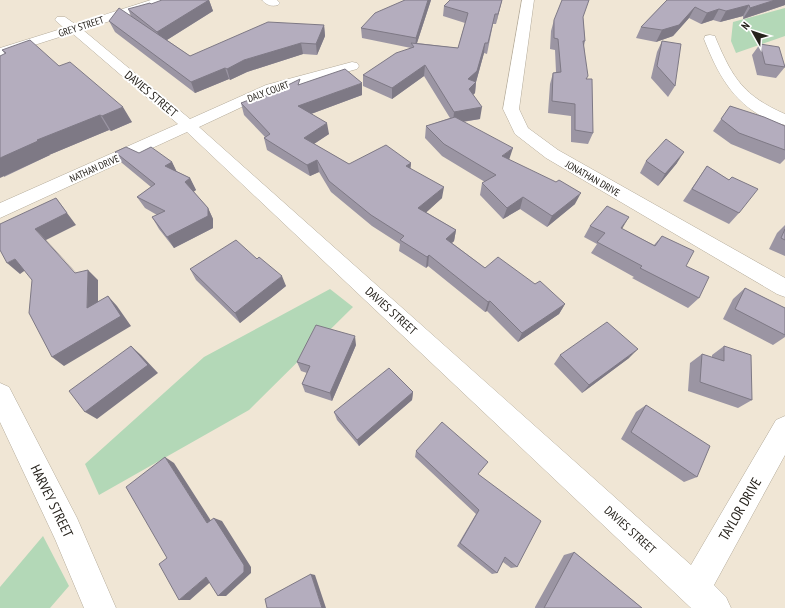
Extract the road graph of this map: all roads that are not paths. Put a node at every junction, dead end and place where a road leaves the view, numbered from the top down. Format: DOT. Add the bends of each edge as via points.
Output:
graph roads {
  1 [pos="127,0"];
  2 [pos="163,0"];
  3 [pos="523,1"];
  4 [pos="67,24"];
  5 [pos="710,39"];
  6 [pos="0,41"];
  7 [pos="0,52"];
  8 [pos="352,66"];
  9 [pos="785,120"];
  10 [pos="188,125"];
  11 [pos="0,211"];
  12 [pos="785,288"];
  13 [pos="0,395"];
  14 [pos="785,429"];
  15 [pos="705,598"];
  16 [pos="100,608"];
  1 -- 4 [label="street, GREY STREET"];
  2 -- 4 [label="street, GREY STREET"];
  3 -- 12 [label="street, JONATHAN DRIVE" via="511,109 521,131 552,154"];
  4 -- 6 [label="street, GREY STREET"];
  4 -- 7 [label="street, GREY STREET"];
  4 -- 10 [label="street, DAVIES STREET"];
  5 -- 9 [label="street" via="727,77 738,93 752,104"];
  8 -- 10 [label="street, DALY COURT" via="271,88"];
  10 -- 11 [label="street, NATHAN DRIVE"];
  10 -- 15 [label="street, DAVIES STREET"];
  13 -- 16 [label="street, HARVEY STREET" via="66,529"];
  14 -- 15 [label="street, TAYLOR DRIVE"];
}
